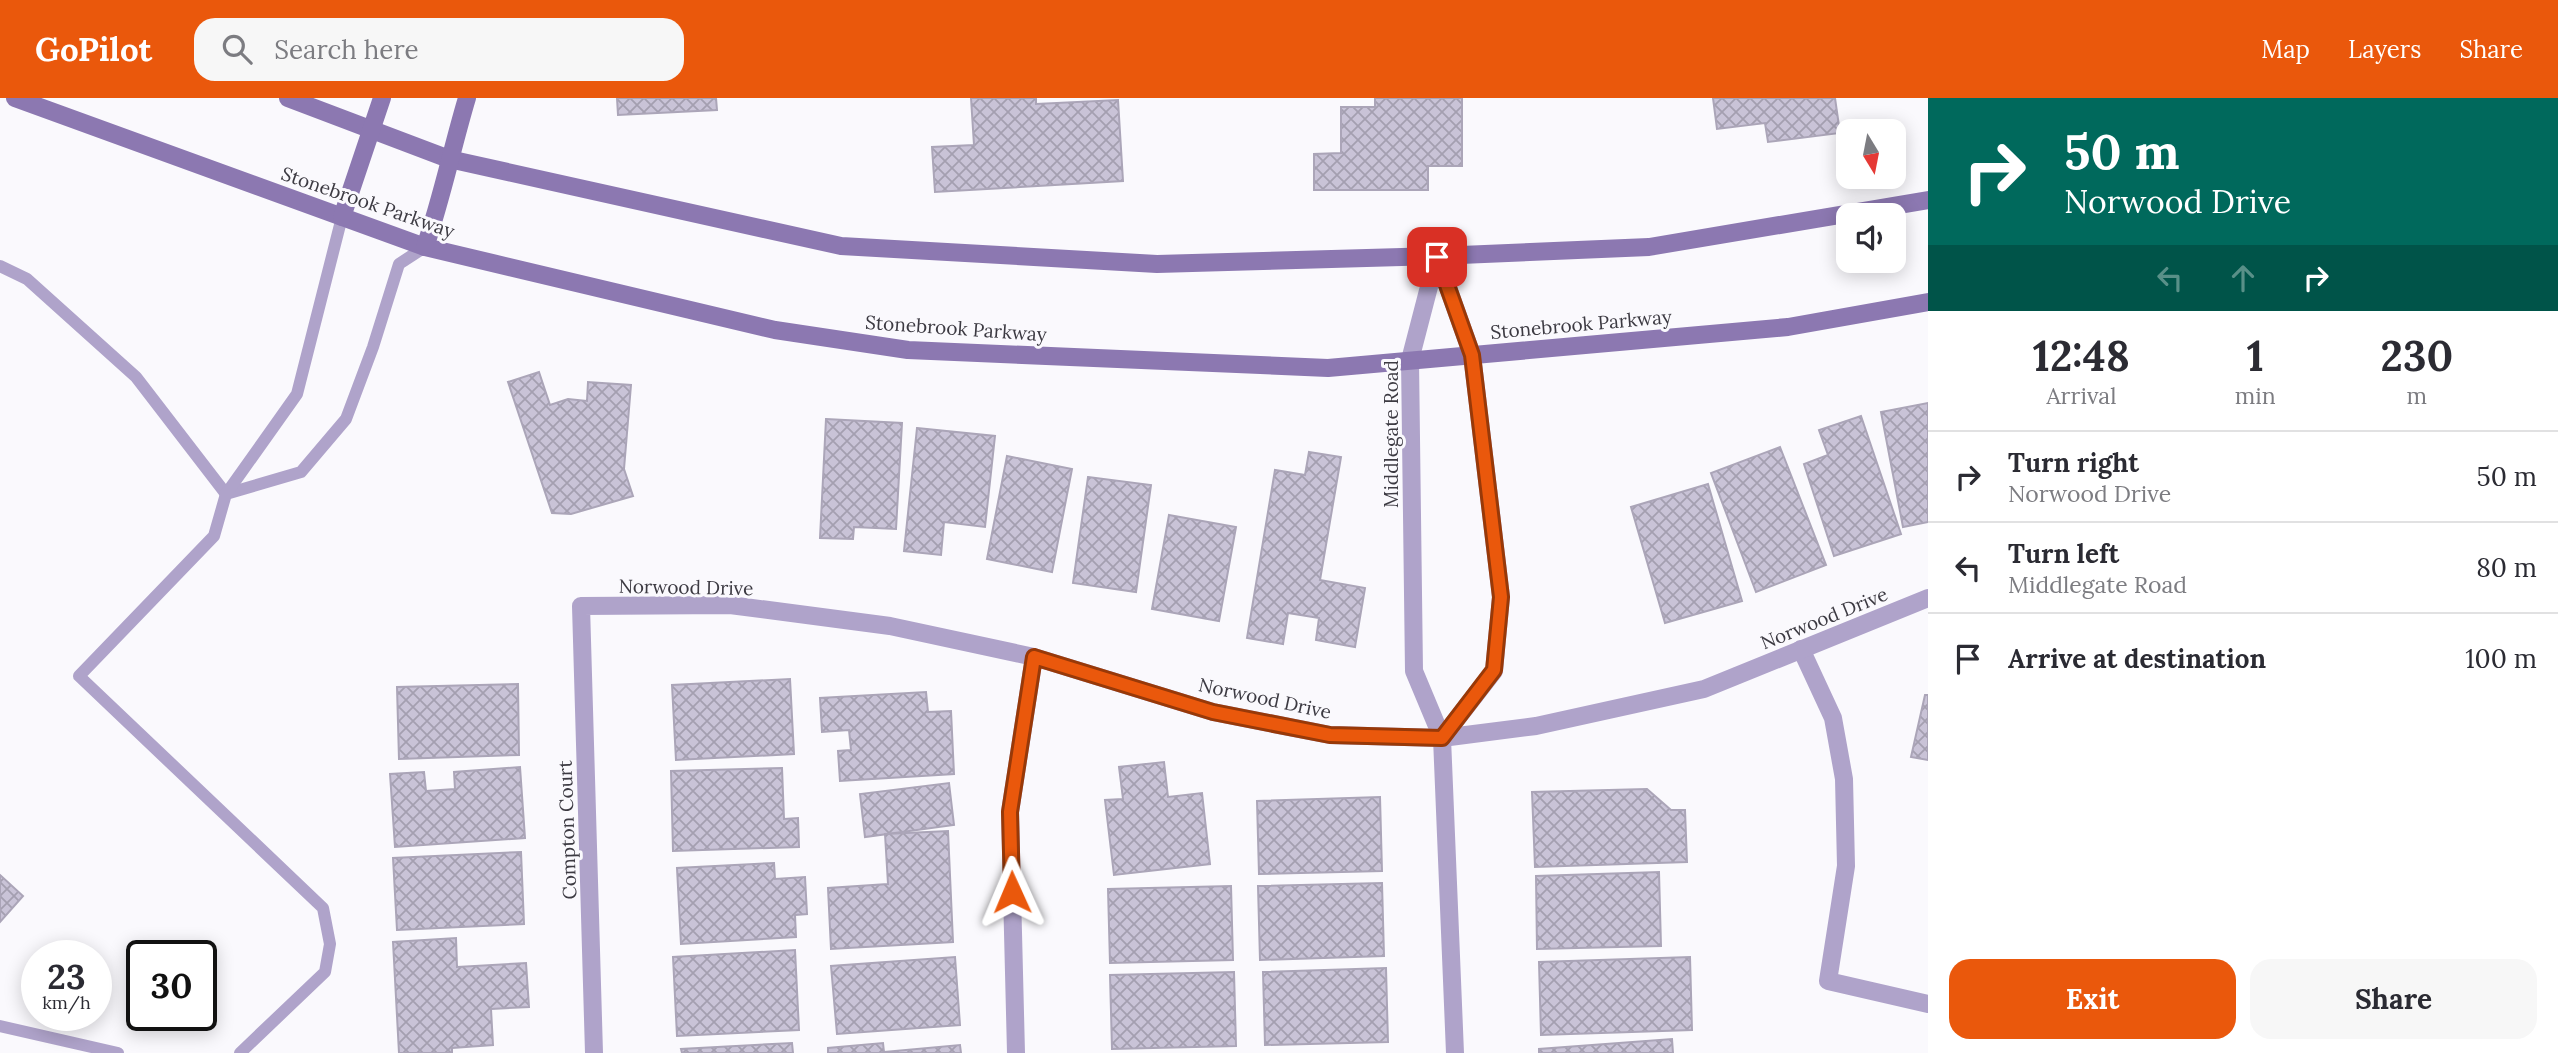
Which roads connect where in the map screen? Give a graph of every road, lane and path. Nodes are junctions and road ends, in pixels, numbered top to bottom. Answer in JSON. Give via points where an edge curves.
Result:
{"nodes":[{"id":1,"x":15,"y":98,"type":"edge"},
{"id":2,"x":288,"y":98,"type":"edge"},
{"id":3,"x":382,"y":98,"type":"edge"},
{"id":4,"x":467,"y":98,"type":"edge"},
{"id":5,"x":372,"y":130,"type":"junction"},
{"id":6,"x":449,"y":159,"type":"junction"},
{"id":7,"x":1928,"y":200,"type":"edge"},
{"id":8,"x":342,"y":217,"type":"junction"},
{"id":9,"x":425,"y":247,"type":"junction"},
{"id":10,"x":1437,"y":257,"type":"junction"},
{"id":11,"x":0,"y":266,"type":"edge"},
{"id":12,"x":1928,"y":302,"type":"edge"},
{"id":13,"x":1472,"y":355,"type":"junction"},
{"id":14,"x":1409,"y":360,"type":"junction"},
{"id":15,"x":226,"y":494,"type":"junction"},
{"id":16,"x":1928,"y":598,"type":"edge"},
{"id":17,"x":581,"y":606,"type":"joint"},
{"id":18,"x":1801,"y":649,"type":"junction"},
{"id":19,"x":1034,"y":657,"type":"junction"},
{"id":20,"x":1442,"y":738,"type":"junction"},
{"id":21,"x":1928,"y":1004,"type":"edge"},
{"id":22,"x":0,"y":1026,"type":"edge"},
{"id":23,"x":118,"y":1053,"type":"edge"},
{"id":24,"x":240,"y":1053,"type":"edge"},
{"id":25,"x":594,"y":1053,"type":"edge"},
{"id":26,"x":1016,"y":1053,"type":"edge"},
{"id":27,"x":1455,"y":1053,"type":"edge"}],
"edges":[{"from":1,"to":8,"type":"main road","name":"Stonebrook Parkway"},
{"from":2,"to":5,"type":"main road"},
{"from":3,"to":5,"type":"main road"},
{"from":4,"to":6,"type":"main road"},
{"from":5,"to":6,"type":"main road"},
{"from":5,"to":8,"type":"main road"},
{"from":6,"to":9,"type":"main road"},
{"from":6,"to":10,"type":"main road","via":[[841,246],[1157,264]]},
{"from":7,"to":10,"type":"main road","via":[[1649,247]]},
{"from":8,"to":9,"type":"main road","name":"Stonebrook Parkway"},
{"from":8,"to":15,"type":"lane","via":[[297,394]]},
{"from":9,"to":14,"type":"main road","name":"Stonebrook Parkway","via":[[775,330],[908,350],[1328,368]]},
{"from":9,"to":15,"type":"lane","via":[[399,264],[346,419],[301,472]]},
{"from":10,"to":13,"type":"street"},
{"from":10,"to":14,"type":"street","name":"Middlegate Road"},
{"from":11,"to":15,"type":"lane","via":[[27,279],[136,377]]},
{"from":12,"to":13,"type":"main road","name":"Stonebrook Parkway","via":[[1788,327]]},
{"from":13,"to":14,"type":"main road","name":"Stonebrook Parkway"},
{"from":13,"to":20,"type":"street","via":[[1501,597],[1494,670]]},
{"from":14,"to":20,"type":"street","name":"Middlegate Road","via":[[1414,671]]},
{"from":15,"to":24,"type":"lane","via":[[214,536],[79,676],[323,908],[330,944],[325,972]]},
{"from":16,"to":18,"type":"street","name":"Norwood Drive"},
{"from":17,"to":19,"type":"street","name":"Norwood Drive","via":[[730,605],[890,626]]},
{"from":17,"to":25,"type":"street","name":"Compton Court"},
{"from":18,"to":20,"type":"street","name":"Norwood Drive","via":[[1704,689],[1536,726]]},
{"from":18,"to":21,"type":"street","via":[[1833,718],[1844,779],[1846,866],[1828,981]]},
{"from":19,"to":20,"type":"street","name":"Norwood Drive","via":[[1226,714],[1330,735]]},
{"from":19,"to":26,"type":"street","via":[[1010,812]]},
{"from":20,"to":27,"type":"street","name":"Middlegate Road"},
{"from":22,"to":23,"type":"lane"}]}
